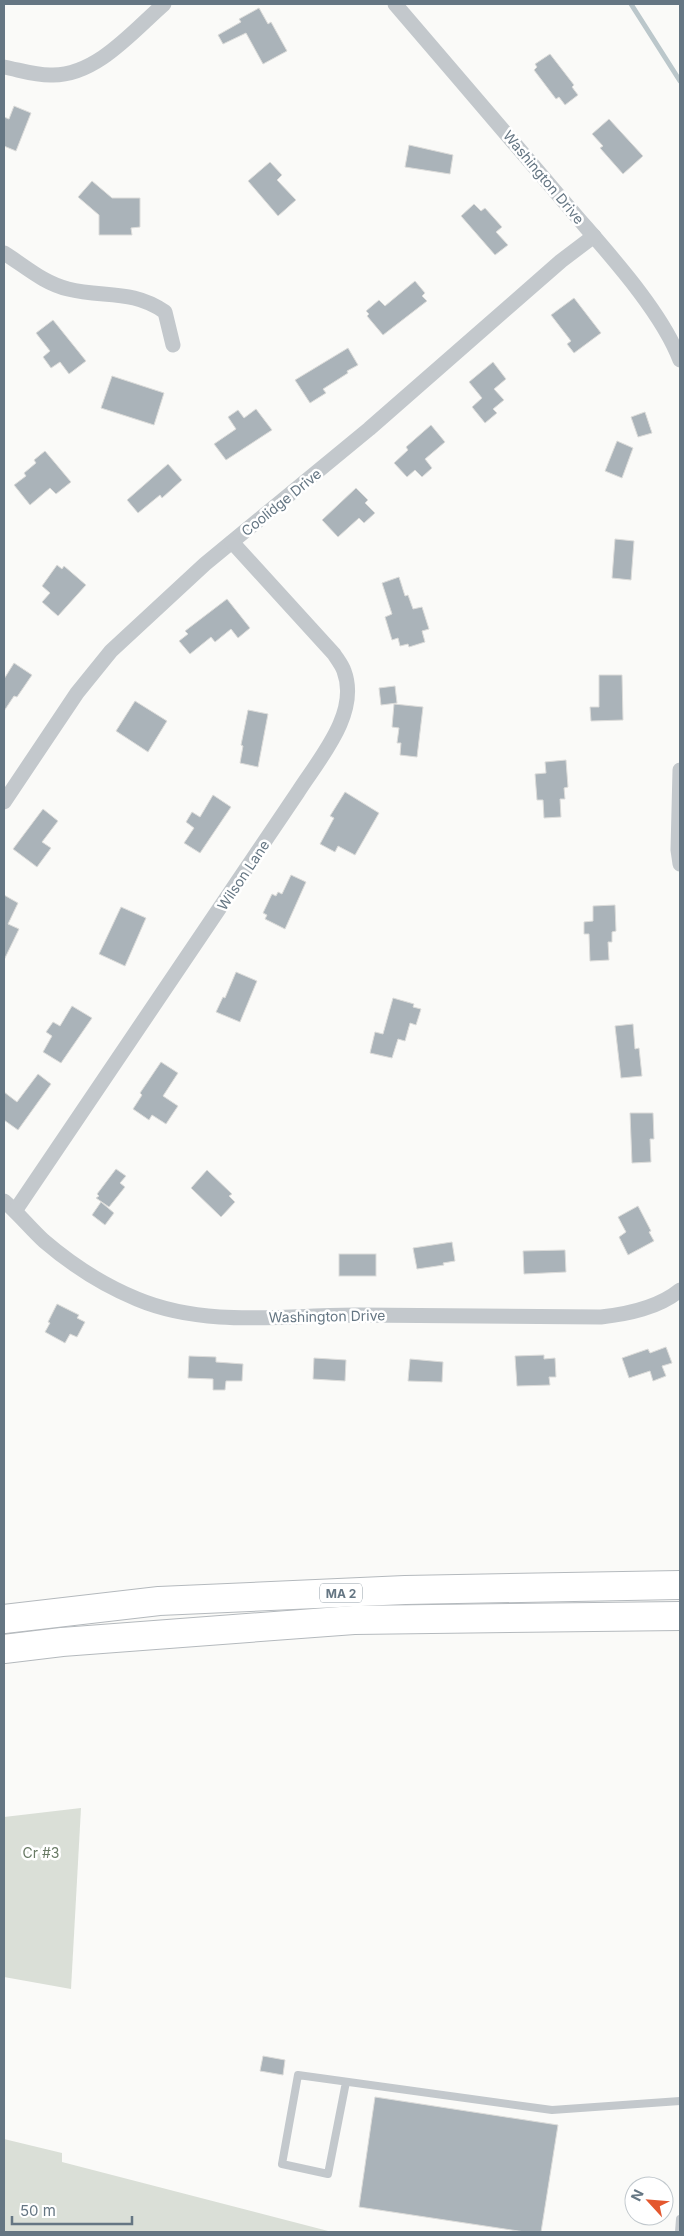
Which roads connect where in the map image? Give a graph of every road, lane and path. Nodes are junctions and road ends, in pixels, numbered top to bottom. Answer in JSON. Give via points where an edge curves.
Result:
{"nodes":[{"id":1,"x":164,"y":4,"type":"edge"},
{"id":2,"x":394,"y":4,"type":"edge"},
{"id":3,"x":4,"y":67,"type":"edge"},
{"id":4,"x":594,"y":236,"type":"junction"},
{"id":5,"x":4,"y":252,"type":"edge"},
{"id":6,"x":173,"y":345,"type":"dead end"},
{"id":7,"x":680,"y":360,"type":"edge"},
{"id":8,"x":232,"y":542,"type":"junction"},
{"id":9,"x":680,"y":770,"type":"edge"},
{"id":10,"x":4,"y":802,"type":"edge"},
{"id":11,"x":680,"y":864,"type":"edge"},
{"id":12,"x":10,"y":1206,"type":"edge"},
{"id":13,"x":680,"y":1290,"type":"edge"},
{"id":14,"x":680,"y":1585,"type":"edge"},
{"id":15,"x":680,"y":1616,"type":"edge"},
{"id":16,"x":4,"y":1619,"type":"edge"},
{"id":17,"x":4,"y":1649,"type":"edge"},
{"id":18,"x":346,"y":2082,"type":"junction"},
{"id":19,"x":680,"y":2101,"type":"edge"},
{"id":20,"x":680,"y":2219,"type":"edge"},
{"id":21,"x":679,"y":2232,"type":"edge"}],
"edges":[{"from":1,"to":3,"type":"street","via":[[103,57],[82,70],[51,76]]},
{"from":2,"to":4,"type":"street","name":"Washington Drive"},
{"from":4,"to":7,"type":"street","name":"Washington Drive","via":[[654,314]]},
{"from":4,"to":8,"type":"street","name":"Coolidge Drive"},
{"from":5,"to":6,"type":"street","via":[[46,282],[150,302],[165,312]]},
{"from":8,"to":10,"type":"street","name":"Coolidge Drive","via":[[98,665]]},
{"from":8,"to":12,"type":"street","name":"Wilson Lane","via":[[334,654],[344,672],[346,708],[335,734],[298,792]]},
{"from":9,"to":11,"type":"street"},
{"from":12,"to":13,"type":"street","name":"Washington Drive","via":[[44,1240],[96,1279],[138,1300],[201,1315],[229,1318],[357,1315],[600,1317],[622,1315],[667,1301]]},
{"from":14,"to":16,"type":"highway","number":"MA 2","via":[[405,1590],[159,1601]]},
{"from":15,"to":17,"type":"highway","number":"MA 2","via":[[354,1620]]},
{"from":18,"to":18,"type":"lane","via":[[298,2075],[282,2164],[328,2174]]},
{"from":18,"to":19,"type":"lane","via":[[552,2110]]},
{"from":20,"to":21,"type":"lane"}]}
